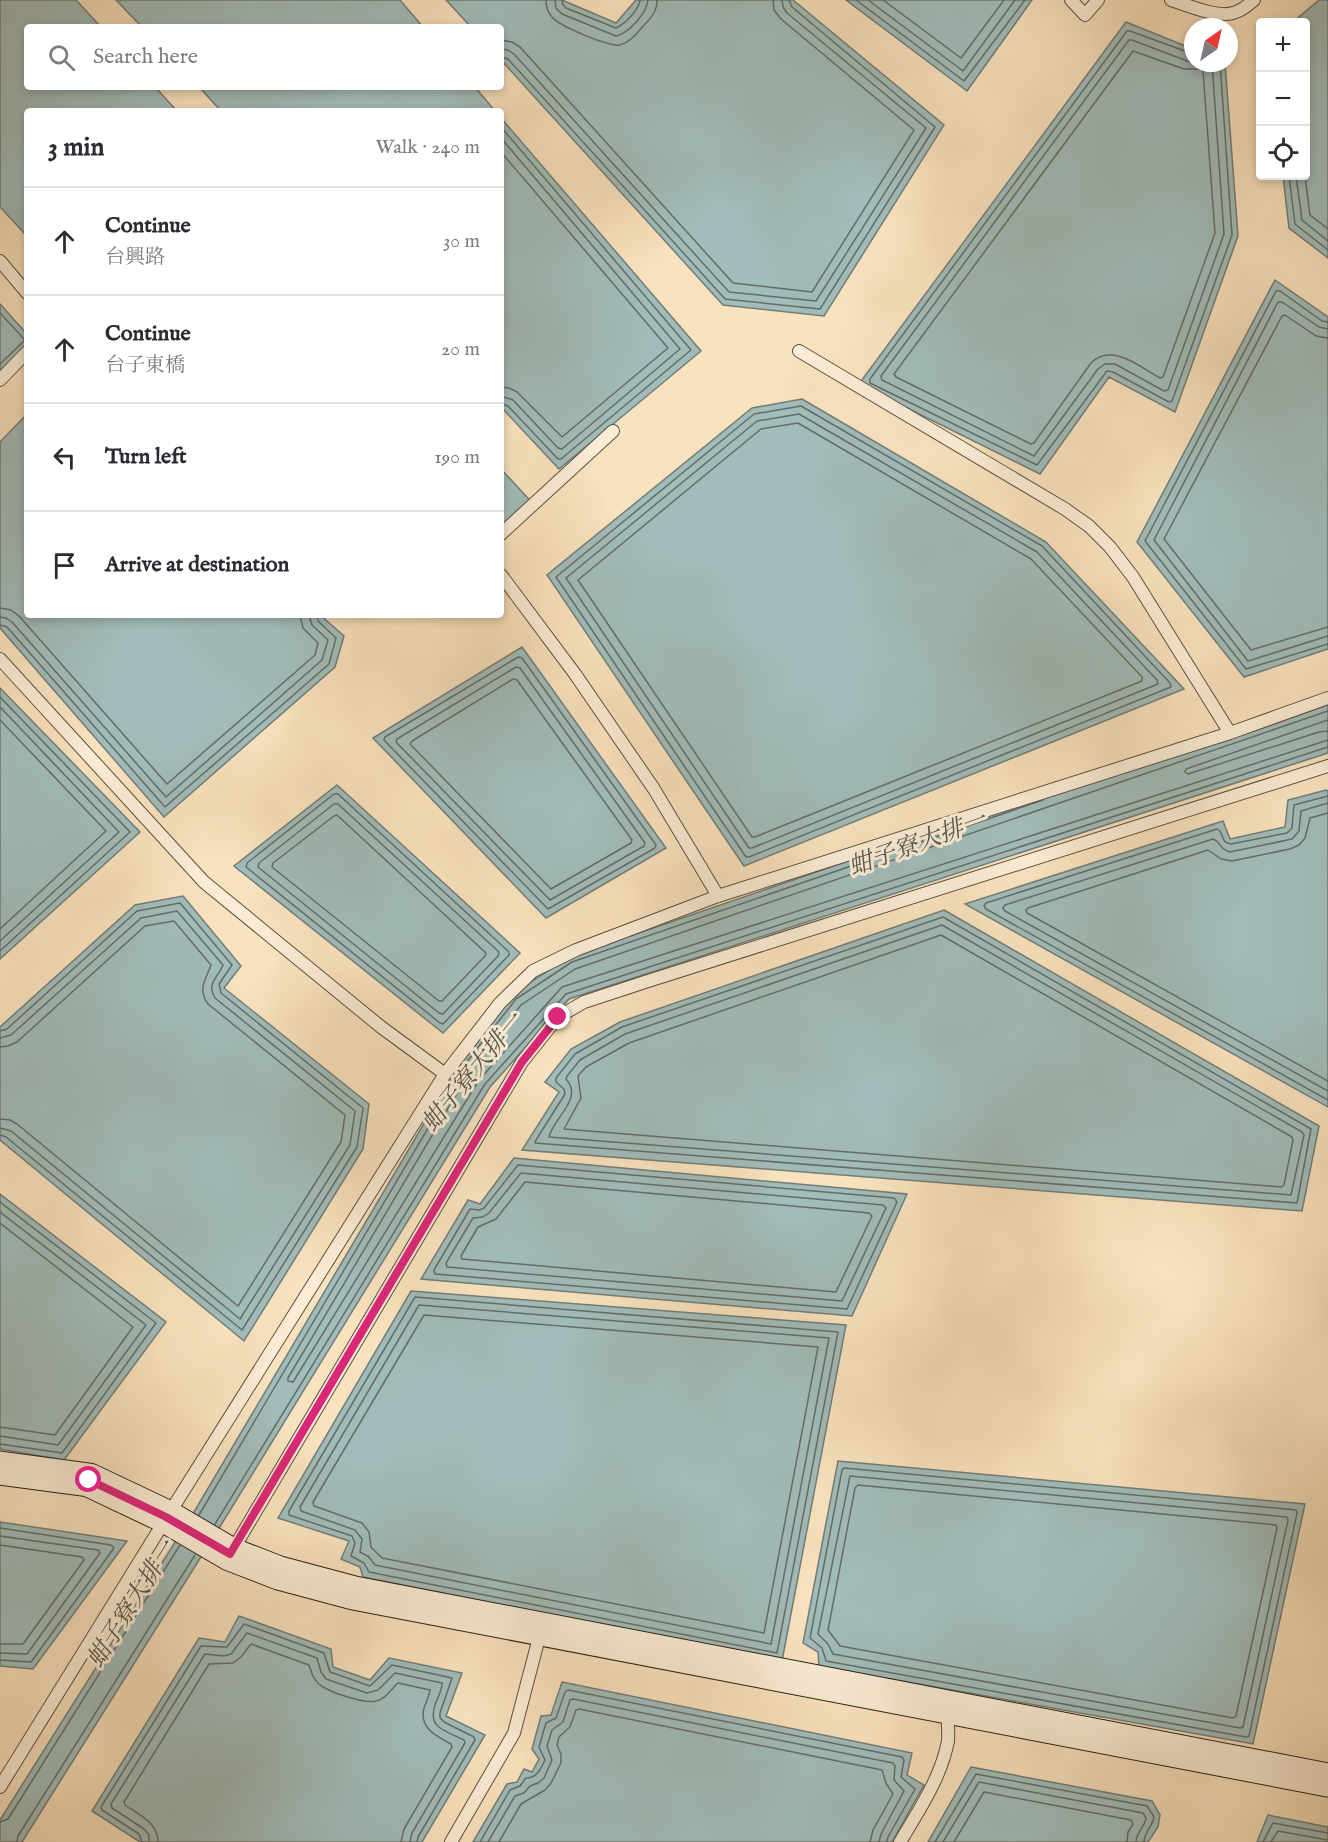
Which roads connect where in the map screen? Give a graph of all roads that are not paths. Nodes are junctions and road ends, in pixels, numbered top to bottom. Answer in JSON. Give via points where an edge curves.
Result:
{"nodes":[{"id":1,"x":1071,"y":0,"type":"edge"},
{"id":2,"x":1098,"y":0,"type":"edge"},
{"id":3,"x":1171,"y":0,"type":"edge"},
{"id":4,"x":1254,"y":0,"type":"edge"},
{"id":5,"x":0,"y":261,"type":"edge"},
{"id":6,"x":24,"y":289,"type":"edge"},
{"id":7,"x":799,"y":351,"type":"dead end"},
{"id":8,"x":24,"y":355,"type":"edge"},
{"id":9,"x":0,"y":380,"type":"edge"},
{"id":10,"x":613,"y":431,"type":"dead end"},
{"id":11,"x":504,"y":531,"type":"edge"},
{"id":12,"x":504,"y":579,"type":"edge"},
{"id":13,"x":0,"y":659,"type":"edge"},
{"id":14,"x":1328,"y":698,"type":"edge"},
{"id":15,"x":1230,"y":733,"type":"junction"},
{"id":16,"x":1328,"y":766,"type":"edge"},
{"id":17,"x":718,"y":896,"type":"junction"},
{"id":18,"x":445,"y":1074,"type":"junction"},
{"id":19,"x":0,"y":1468,"type":"edge"},
{"id":20,"x":166,"y":1517,"type":"junction"},
{"id":21,"x":230,"y":1554,"type":"junction"},
{"id":22,"x":541,"y":1629,"type":"junction"},
{"id":23,"x":947,"y":1707,"type":"junction"},
{"id":24,"x":1328,"y":1780,"type":"edge"},
{"id":25,"x":0,"y":1787,"type":"edge"},
{"id":26,"x":451,"y":1842,"type":"edge"},
{"id":27,"x":900,"y":1842,"type":"edge"}],
"edges":[{"from":1,"to":2,"type":"lane","via":[[1085,15]]},
{"from":3,"to":4,"type":"lane","via":[[1231,15]]},
{"from":5,"to":6,"type":"lane"},
{"from":7,"to":15,"type":"lane","via":[[1089,526],[1133,577]]},
{"from":8,"to":9,"type":"lane"},
{"from":10,"to":11,"type":"lane"},
{"from":12,"to":17,"type":"lane","via":[[647,779]]},
{"from":13,"to":18,"type":"lane","via":[[204,882],[381,1027]]},
{"from":14,"to":15,"type":"lane"},
{"from":15,"to":17,"type":"lane"},
{"from":16,"to":21,"type":"lane","via":[[638,984],[584,1002],[558,1017],[522,1062]]},
{"from":17,"to":18,"type":"lane","via":[[576,950],[533,971],[500,1003]]},
{"from":18,"to":20,"type":"lane"},
{"from":19,"to":20,"type":"street","via":[[89,1480]]},
{"from":20,"to":21,"type":"street"},
{"from":20,"to":25,"type":"lane"},
{"from":21,"to":22,"type":"street","via":[[279,1573],[354,1593]]},
{"from":22,"to":23,"type":"street"},
{"from":22,"to":26,"type":"lane","via":[[514,1733]]},
{"from":23,"to":24,"type":"street"},
{"from":23,"to":27,"type":"lane","via":[[948,1739],[939,1770]]}]}
